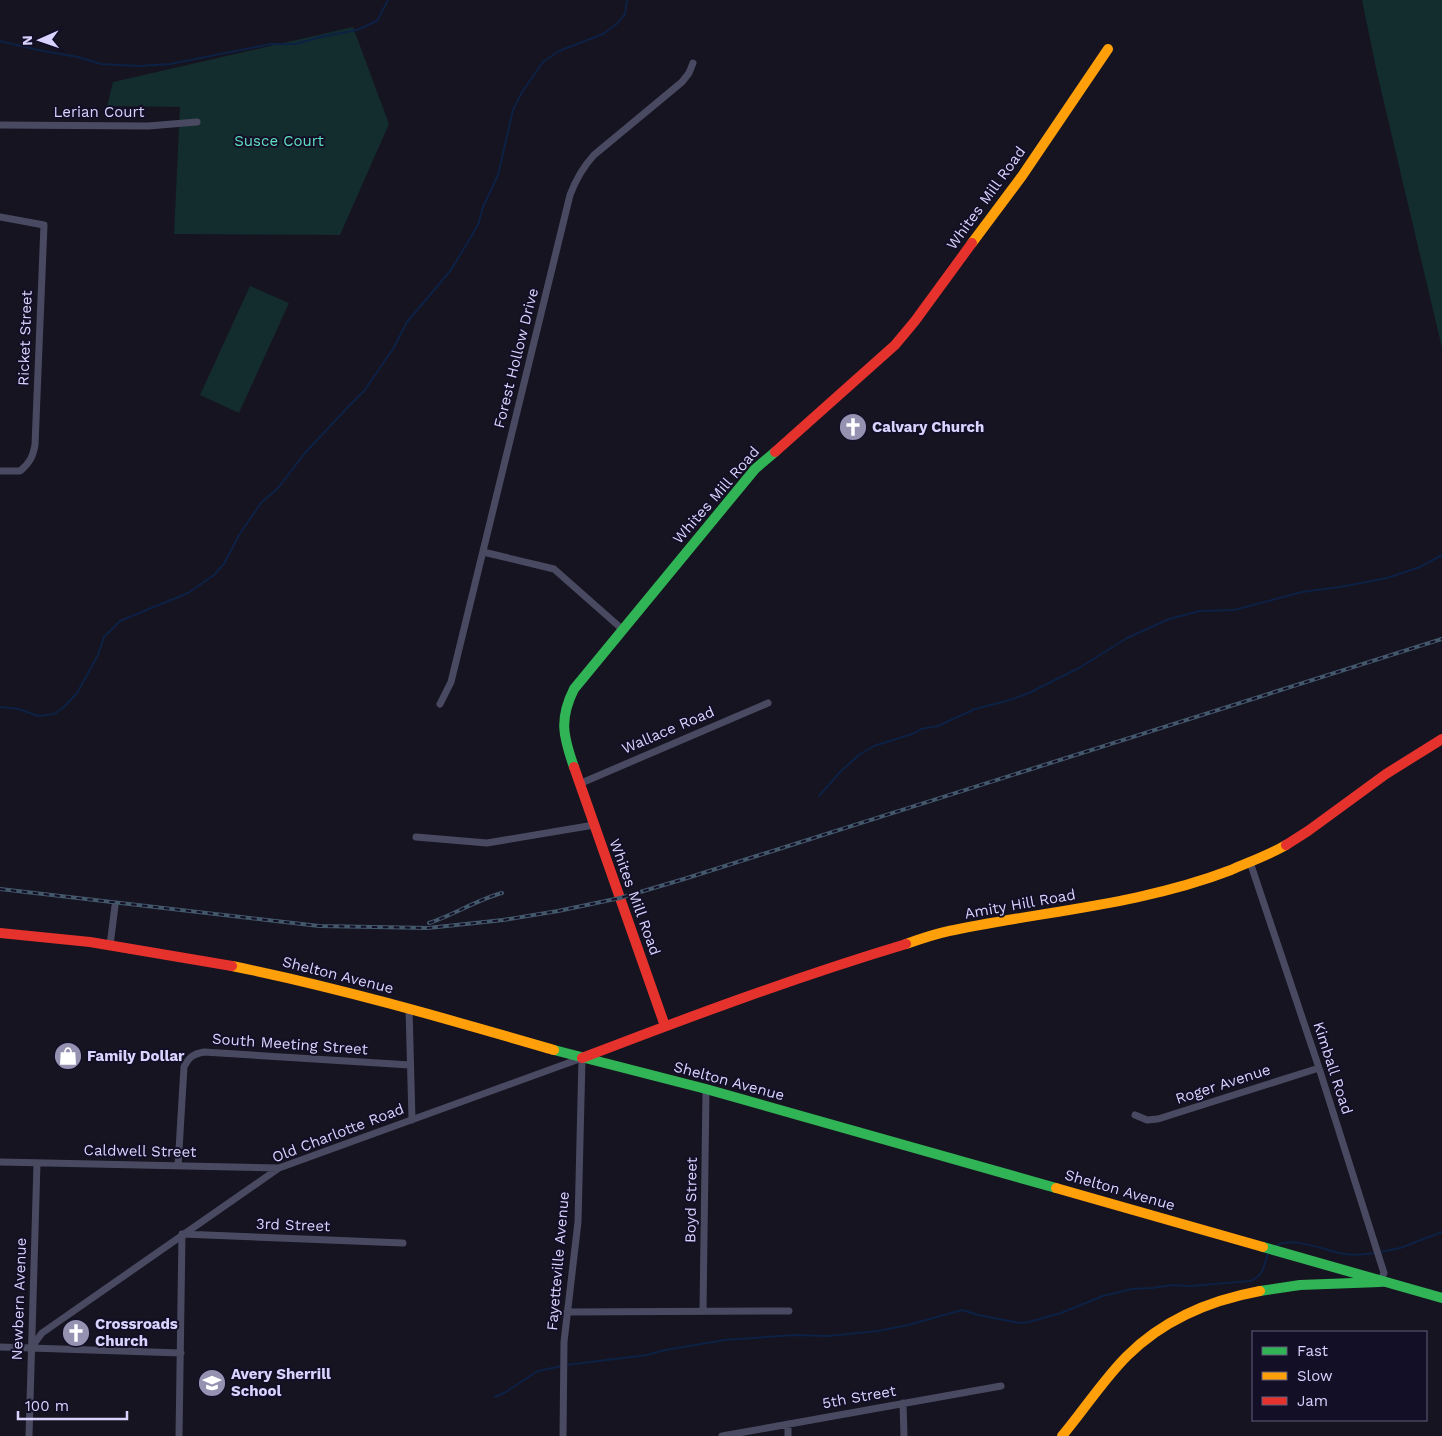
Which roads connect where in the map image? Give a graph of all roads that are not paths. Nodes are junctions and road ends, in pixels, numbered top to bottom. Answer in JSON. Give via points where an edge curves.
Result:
{"nodes":[{"id":1,"x":1108,"y":49,"type":"dead end"},
{"id":2,"x":693,"y":63,"type":"dead end"},
{"id":3,"x":197,"y":122,"type":"dead end"},
{"id":4,"x":0,"y":125,"type":"edge"},
{"id":5,"x":0,"y":217,"type":"edge"},
{"id":6,"x":0,"y":471,"type":"edge"},
{"id":7,"x":483,"y":552,"type":"junction"},
{"id":8,"x":622,"y":629,"type":"junction"},
{"id":9,"x":768,"y":702,"type":"dead end"},
{"id":10,"x":440,"y":704,"type":"dead end"},
{"id":11,"x":1442,"y":739,"type":"edge"},
{"id":12,"x":579,"y":784,"type":"junction"},
{"id":13,"x":594,"y":825,"type":"junction"},
{"id":14,"x":416,"y":837,"type":"dead end"},
{"id":15,"x":1250,"y":862,"type":"junction"},
{"id":16,"x":115,"y":906,"type":"dead end"},
{"id":17,"x":0,"y":933,"type":"edge"},
{"id":18,"x":110,"y":945,"type":"junction"},
{"id":19,"x":409,"y":1008,"type":"junction"},
{"id":20,"x":665,"y":1026,"type":"junction"},
{"id":21,"x":582,"y":1058,"type":"junction"},
{"id":22,"x":410,"y":1065,"type":"junction"},
{"id":23,"x":1319,"y":1068,"type":"junction"},
{"id":24,"x":706,"y":1089,"type":"junction"},
{"id":25,"x":1135,"y":1115,"type":"dead end"},
{"id":26,"x":412,"y":1120,"type":"junction"},
{"id":27,"x":0,"y":1162,"type":"edge"},
{"id":28,"x":36,"y":1163,"type":"junction"},
{"id":29,"x":178,"y":1166,"type":"junction"},
{"id":30,"x":279,"y":1168,"type":"junction"},
{"id":31,"x":182,"y":1234,"type":"junction"},
{"id":32,"x":403,"y":1243,"type":"dead end"},
{"id":33,"x":1380,"y":1282,"type":"junction"},
{"id":34,"x":1442,"y":1298,"type":"edge"},
{"id":35,"x":703,"y":1311,"type":"junction"},
{"id":36,"x":789,"y":1311,"type":"dead end"},
{"id":37,"x":566,"y":1312,"type":"junction"},
{"id":38,"x":0,"y":1347,"type":"edge"},
{"id":39,"x":31,"y":1348,"type":"junction"},
{"id":40,"x":180,"y":1354,"type":"junction"},
{"id":41,"x":1001,"y":1386,"type":"dead end"},
{"id":42,"x":903,"y":1404,"type":"junction"},
{"id":43,"x":788,"y":1424,"type":"junction"},
{"id":44,"x":29,"y":1436,"type":"edge"},
{"id":45,"x":179,"y":1436,"type":"edge"},
{"id":46,"x":563,"y":1436,"type":"edge"},
{"id":47,"x":722,"y":1436,"type":"edge"},
{"id":48,"x":788,"y":1436,"type":"edge"},
{"id":49,"x":904,"y":1436,"type":"edge"},
{"id":50,"x":1062,"y":1436,"type":"edge"}],
"edges":[{"from":1,"to":8,"type":"street","name":"Whites Mill Road","via":[[1022,176],[905,333],[873,366],[755,469]]},
{"from":2,"to":7,"type":"street","name":"Forest Hollow Drive","via":[[682,82],[594,155],[575,180]]},
{"from":3,"to":4,"type":"street","name":"Lerian Court","via":[[148,126]]},
{"from":5,"to":6,"type":"street","name":"Ricket Street","via":[[44,225],[35,444],[25,467]]},
{"from":7,"to":8,"type":"street","via":[[554,569]]},
{"from":7,"to":10,"type":"street","name":"Forest Hollow Drive","via":[[451,682]]},
{"from":8,"to":12,"type":"street","name":"Whites Mill Road","via":[[574,689],[565,706],[564,741]]},
{"from":9,"to":12,"type":"street","name":"Wallace Road"},
{"from":11,"to":15,"type":"street","name":"Amity Hill Road","via":[[1386,774],[1308,831]]},
{"from":12,"to":13,"type":"street","name":"Whites Mill Road"},
{"from":13,"to":14,"type":"street","via":[[487,843]]},
{"from":13,"to":20,"type":"street","name":"Whites Mill Road"},
{"from":15,"to":20,"type":"street","name":"Amity Hill Road","via":[[1207,879],[1136,898],[948,931],[862,957]]},
{"from":15,"to":23,"type":"street","name":"Kimball Road"},
{"from":16,"to":18,"type":"street"},
{"from":17,"to":18,"type":"street","name":"Shelton Avenue"},
{"from":18,"to":19,"type":"street","name":"Shelton Avenue","via":[[286,977]]},
{"from":19,"to":21,"type":"street","name":"Shelton Avenue"},
{"from":19,"to":22,"type":"street"},
{"from":20,"to":21,"type":"street","name":"Amity Hill Road"},
{"from":21,"to":24,"type":"street","name":"Shelton Avenue"},
{"from":21,"to":26,"type":"street","name":"Old Charlotte Road"},
{"from":21,"to":37,"type":"street","name":"Fayetteville Avenue","via":[[578,1222]]},
{"from":22,"to":26,"type":"street"},
{"from":22,"to":29,"type":"street","name":"South Meeting Street","via":[[195,1053],[184,1067]]},
{"from":23,"to":25,"type":"street","name":"Roger Avenue","via":[[1158,1119],[1147,1120]]},
{"from":23,"to":33,"type":"street","name":"Kimball Road","via":[[1384,1273]]},
{"from":24,"to":33,"type":"street","name":"Shelton Avenue"},
{"from":24,"to":35,"type":"street","name":"Boyd Street"},
{"from":26,"to":30,"type":"street","name":"Old Charlotte Road"},
{"from":27,"to":28,"type":"street","name":"Caldwell Street"},
{"from":28,"to":29,"type":"street","name":"Caldwell Street"},
{"from":28,"to":39,"type":"street","name":"Newbern Avenue"},
{"from":29,"to":30,"type":"street","name":"Caldwell Street"},
{"from":30,"to":31,"type":"street","name":"Old Charlotte Road"},
{"from":31,"to":32,"type":"street","name":"3rd Street"},
{"from":31,"to":39,"type":"street","name":"Old Charlotte Road","via":[[42,1333]]},
{"from":31,"to":40,"type":"street"},
{"from":33,"to":34,"type":"street","name":"Shelton Avenue"},
{"from":33,"to":50,"type":"street","via":[[1301,1285],[1213,1302],[1183,1315],[1160,1328],[1128,1356]]},
{"from":35,"to":36,"type":"street"},
{"from":35,"to":37,"type":"street"},
{"from":37,"to":46,"type":"street","name":"Fayetteville Avenue"},
{"from":38,"to":39,"type":"street"},
{"from":39,"to":40,"type":"street"},
{"from":39,"to":44,"type":"street","name":"Newbern Avenue"},
{"from":40,"to":45,"type":"street"},
{"from":41,"to":42,"type":"street","name":"5th Street"},
{"from":42,"to":43,"type":"street","name":"5th Street"},
{"from":42,"to":49,"type":"street"},
{"from":43,"to":47,"type":"street","name":"5th Street"},
{"from":43,"to":48,"type":"street"}]}
